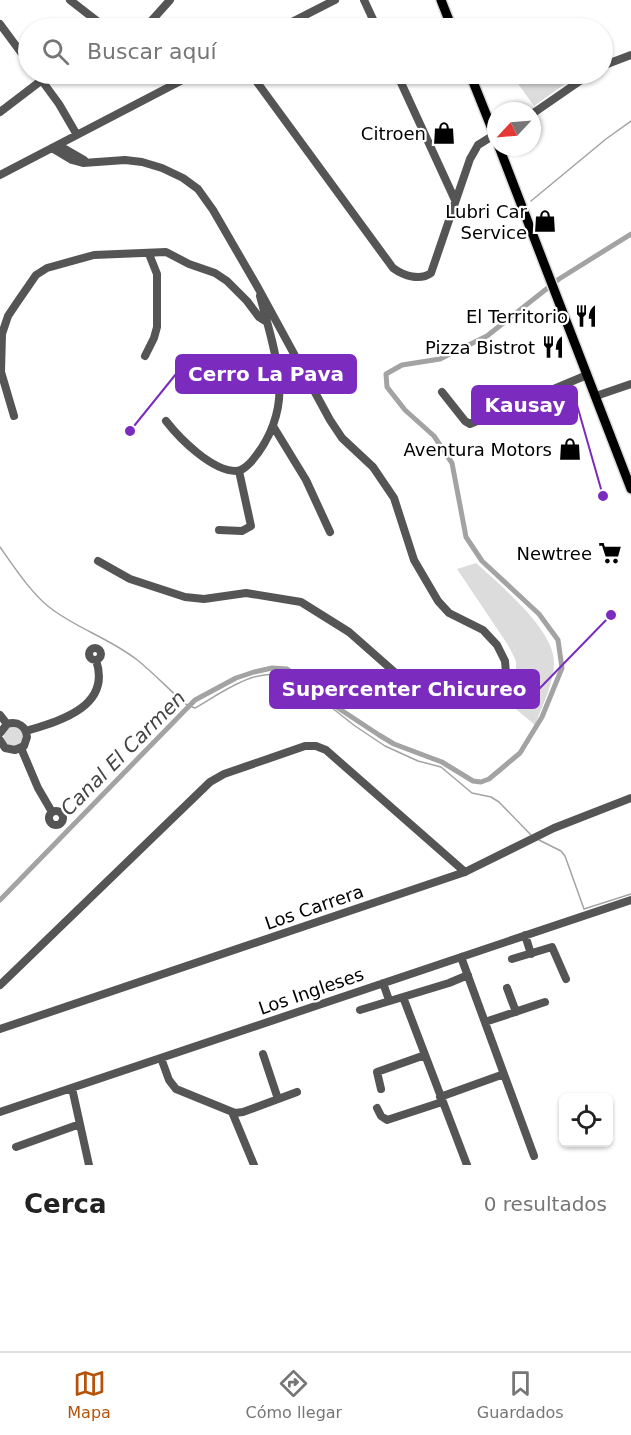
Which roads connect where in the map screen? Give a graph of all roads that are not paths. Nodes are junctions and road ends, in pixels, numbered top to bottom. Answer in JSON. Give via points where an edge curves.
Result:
{"nodes":[{"id":1,"x":69,"y":0,"type":"edge"},
{"id":2,"x":170,"y":0,"type":"edge"},
{"id":3,"x":335,"y":0,"type":"edge"},
{"id":4,"x":364,"y":0,"type":"edge"},
{"id":5,"x":441,"y":0,"type":"edge"},
{"id":6,"x":93,"y":18,"type":"edge"},
{"id":7,"x":154,"y":18,"type":"edge"},
{"id":8,"x":300,"y":18,"type":"edge"},
{"id":9,"x":372,"y":18,"type":"edge"},
{"id":10,"x":448,"y":18,"type":"edge"},
{"id":11,"x":0,"y":24,"type":"edge"},
{"id":12,"x":18,"y":48,"type":"edge"},
{"id":13,"x":631,"y":55,"type":"edge"},
{"id":14,"x":613,"y":62,"type":"edge"},
{"id":15,"x":31,"y":84,"type":"edge"},
{"id":16,"x":44,"y":84,"type":"edge"},
{"id":17,"x":175,"y":84,"type":"edge"},
{"id":18,"x":258,"y":84,"type":"edge"},
{"id":19,"x":402,"y":84,"type":"edge"},
{"id":20,"x":474,"y":84,"type":"edge"},
{"id":21,"x":576,"y":84,"type":"edge"},
{"id":22,"x":541,"y":108,"type":"edge"},
{"id":23,"x":0,"y":112,"type":"edge"},
{"id":24,"x":487,"y":117,"type":"edge"},
{"id":25,"x":77,"y":135,"type":"junction"},
{"id":26,"x":487,"y":140,"type":"edge"},
{"id":27,"x":55,"y":146,"type":"junction"},
{"id":28,"x":502,"y":156,"type":"edge"},
{"id":29,"x":0,"y":175,"type":"edge"},
{"id":30,"x":455,"y":200,"type":"junction"},
{"id":31,"x":149,"y":254,"type":"junction"},
{"id":32,"x":257,"y":285,"type":"junction"},
{"id":33,"x":267,"y":322,"type":"junction"},
{"id":34,"x":146,"y":356,"type":"dead end"},
{"id":35,"x":587,"y":375,"type":"junction"},
{"id":36,"x":631,"y":384,"type":"edge"},
{"id":37,"x":442,"y":392,"type":"dead end"},
{"id":38,"x":596,"y":396,"type":"junction"},
{"id":39,"x":14,"y":416,"type":"dead end"},
{"id":40,"x":166,"y":421,"type":"dead end"},
{"id":41,"x":273,"y":426,"type":"junction"},
{"id":42,"x":239,"y":471,"type":"junction"},
{"id":43,"x":631,"y":489,"type":"edge"},
{"id":44,"x":219,"y":530,"type":"dead end"},
{"id":45,"x":330,"y":532,"type":"dead end"},
{"id":46,"x":98,"y":561,"type":"dead end"},
{"id":47,"x":96,"y":660,"type":"dead end"},
{"id":48,"x":0,"y":714,"type":"edge"},
{"id":49,"x":7,"y":724,"type":"junction"},
{"id":50,"x":26,"y":731,"type":"junction"},
{"id":51,"x":0,"y":733,"type":"edge"},
{"id":52,"x":0,"y":742,"type":"edge"},
{"id":53,"x":21,"y":748,"type":"junction"},
{"id":54,"x":631,"y":798,"type":"edge"},
{"id":55,"x":52,"y":812,"type":"dead end"},
{"id":56,"x":465,"y":872,"type":"junction"},
{"id":57,"x":631,"y":900,"type":"edge"},
{"id":58,"x":525,"y":935,"type":"junction"},
{"id":59,"x":531,"y":954,"type":"junction"},
{"id":60,"x":461,"y":957,"type":"junction"},
{"id":61,"x":512,"y":959,"type":"dead end"},
{"id":62,"x":468,"y":975,"type":"junction"},
{"id":63,"x":566,"y":979,"type":"dead end"},
{"id":64,"x":383,"y":983,"type":"junction"},
{"id":65,"x":0,"y":985,"type":"edge"},
{"id":66,"x":507,"y":988,"type":"dead end"},
{"id":67,"x":403,"y":997,"type":"junction"},
{"id":68,"x":389,"y":1000,"type":"junction"},
{"id":69,"x":545,"y":1002,"type":"dead end"},
{"id":70,"x":360,"y":1010,"type":"dead end"},
{"id":71,"x":516,"y":1012,"type":"junction"},
{"id":72,"x":485,"y":1022,"type":"junction"},
{"id":73,"x":0,"y":1029,"type":"edge"},
{"id":74,"x":263,"y":1054,"type":"dead end"},
{"id":75,"x":424,"y":1055,"type":"junction"},
{"id":76,"x":161,"y":1058,"type":"junction"},
{"id":77,"x":504,"y":1074,"type":"junction"},
{"id":78,"x":72,"y":1088,"type":"junction"},
{"id":79,"x":381,"y":1089,"type":"dead end"},
{"id":80,"x":297,"y":1092,"type":"dead end"},
{"id":81,"x":278,"y":1099,"type":"junction"},
{"id":82,"x":441,"y":1099,"type":"junction"},
{"id":83,"x":377,"y":1108,"type":"dead end"},
{"id":84,"x":0,"y":1112,"type":"edge"},
{"id":85,"x":232,"y":1112,"type":"junction"},
{"id":86,"x":80,"y":1124,"type":"junction"},
{"id":87,"x":16,"y":1146,"type":"dead end"},
{"id":88,"x":534,"y":1156,"type":"dead end"},
{"id":89,"x":89,"y":1165,"type":"edge"},
{"id":90,"x":254,"y":1165,"type":"edge"},
{"id":91,"x":466,"y":1165,"type":"edge"}],
"edges":[{"from":1,"to":6,"type":"street"},
{"from":2,"to":7,"type":"street"},
{"from":3,"to":8,"type":"street"},
{"from":4,"to":9,"type":"street"},
{"from":5,"to":10,"type":"main road"},
{"from":11,"to":12,"type":"street"},
{"from":13,"to":14,"type":"street"},
{"from":15,"to":23,"type":"street"},
{"from":16,"to":25,"type":"street"},
{"from":17,"to":25,"type":"street"},
{"from":18,"to":30,"type":"street","via":[[397,271],[417,277],[431,273]]},
{"from":19,"to":30,"type":"street"},
{"from":20,"to":24,"type":"main road"},
{"from":21,"to":22,"type":"street"},
{"from":25,"to":27,"type":"street"},
{"from":26,"to":30,"type":"street","via":[[472,154]]},
{"from":27,"to":29,"type":"street"},
{"from":27,"to":32,"type":"street","via":[[90,164],[142,162],[189,182],[207,201]]},
{"from":28,"to":35,"type":"main road"},
{"from":31,"to":33,"type":"street","via":[[166,252],[215,273]]},
{"from":31,"to":34,"type":"street","via":[[157,274],[156,327]]},
{"from":31,"to":39,"type":"street","via":[[87,256],[36,275],[12,310],[2,334],[1,372]]},
{"from":32,"to":33,"type":"street"},
{"from":32,"to":46,"type":"street","via":[[330,420],[342,438],[373,467],[394,498],[414,560],[430,589],[449,613],[483,630],[497,645],[505,661],[504,680],[488,696],[461,701],[408,684],[349,632],[301,602],[246,593],[204,599],[185,597],[144,585]]},
{"from":33,"to":41,"type":"street","via":[[279,382],[279,405]]},
{"from":35,"to":37,"type":"street","via":[[470,424]]},
{"from":35,"to":38,"type":"main road"},
{"from":36,"to":38,"type":"street"},
{"from":38,"to":43,"type":"main road"},
{"from":40,"to":42,"type":"street","via":[[200,455],[228,470]]},
{"from":41,"to":42,"type":"street","via":[[261,451]]},
{"from":41,"to":45,"type":"street","via":[[306,480]]},
{"from":42,"to":44,"type":"street","via":[[251,526],[242,531]]},
{"from":47,"to":50,"type":"street","via":[[97,686],[84,706],[70,716]]},
{"from":48,"to":49,"type":"street"},
{"from":49,"to":50,"type":"street","via":[[20,724]]},
{"from":49,"to":51,"type":"street"},
{"from":50,"to":53,"type":"street","via":[[27,741]]},
{"from":52,"to":53,"type":"street","via":[[11,750]]},
{"from":53,"to":55,"type":"street"},
{"from":54,"to":56,"type":"street","name":"Los Carrera","via":[[554,828]]},
{"from":56,"to":65,"type":"street","via":[[326,750],[305,746],[210,782]]},
{"from":56,"to":73,"type":"street","name":"Los Carrera"},
{"from":57,"to":58,"type":"street","name":"Los Ingleses"},
{"from":58,"to":59,"type":"street"},
{"from":58,"to":60,"type":"street","name":"Los Ingleses"},
{"from":59,"to":61,"type":"street"},
{"from":59,"to":63,"type":"street","via":[[552,947]]},
{"from":60,"to":62,"type":"street"},
{"from":60,"to":64,"type":"street","name":"Los Ingleses"},
{"from":62,"to":67,"type":"street"},
{"from":62,"to":72,"type":"street"},
{"from":64,"to":68,"type":"street"},
{"from":64,"to":76,"type":"street","name":"Los Ingleses"},
{"from":66,"to":71,"type":"street"},
{"from":67,"to":68,"type":"street"},
{"from":67,"to":75,"type":"street"},
{"from":68,"to":70,"type":"street"},
{"from":69,"to":71,"type":"street"},
{"from":71,"to":72,"type":"street"},
{"from":72,"to":77,"type":"street"},
{"from":74,"to":81,"type":"street"},
{"from":75,"to":79,"type":"street","via":[[376,1071]]},
{"from":75,"to":82,"type":"street"},
{"from":76,"to":78,"type":"street","name":"Los Ingleses"},
{"from":76,"to":85,"type":"street","via":[[176,1089]]},
{"from":77,"to":82,"type":"street"},
{"from":77,"to":88,"type":"street"},
{"from":78,"to":84,"type":"street","name":"Los Ingleses"},
{"from":78,"to":86,"type":"street"},
{"from":80,"to":81,"type":"street"},
{"from":81,"to":85,"type":"street"},
{"from":82,"to":83,"type":"street","via":[[387,1120]]},
{"from":82,"to":91,"type":"street"},
{"from":85,"to":90,"type":"street"},
{"from":86,"to":87,"type":"street"},
{"from":86,"to":89,"type":"street"}]}
